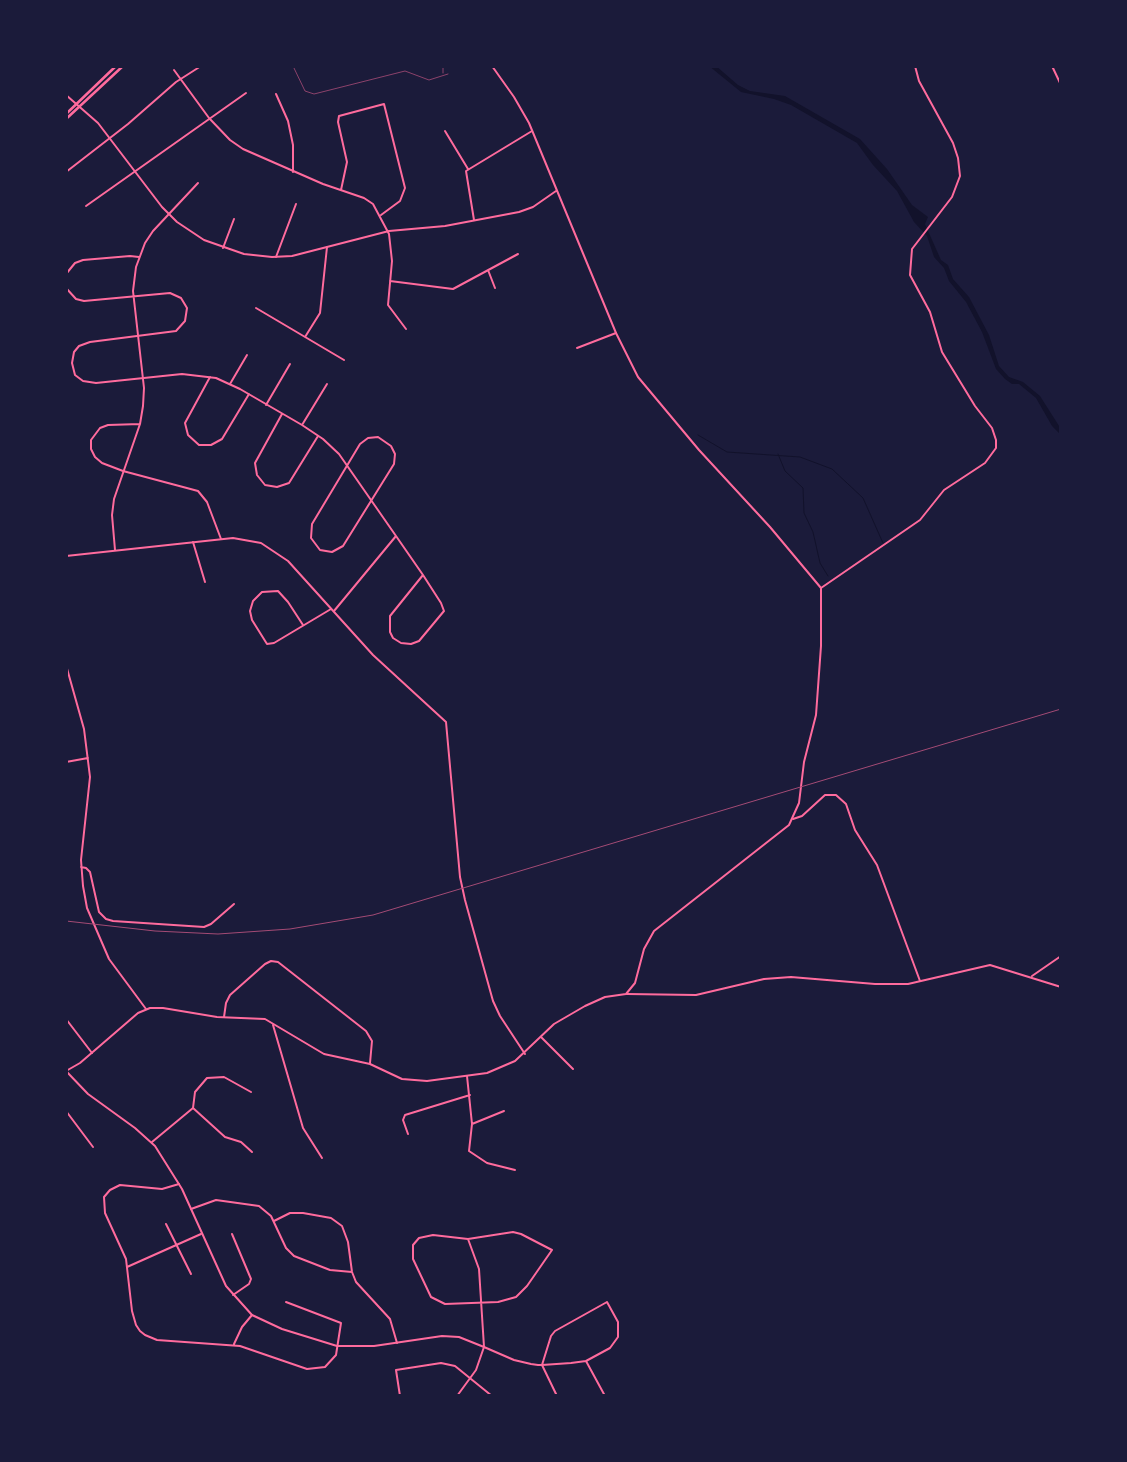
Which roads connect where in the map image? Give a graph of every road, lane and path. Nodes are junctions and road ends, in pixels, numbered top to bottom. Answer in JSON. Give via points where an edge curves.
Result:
{"nodes":[{"id":1,"x":116,"y":66,"type":"edge"},
{"id":2,"x":123,"y":66,"type":"edge"},
{"id":3,"x":201,"y":66,"type":"edge"},
{"id":4,"x":293,"y":66,"type":"edge"},
{"id":5,"x":443,"y":66,"type":"edge"},
{"id":6,"x":492,"y":66,"type":"edge"},
{"id":7,"x":915,"y":66,"type":"edge"},
{"id":8,"x":1052,"y":66,"type":"edge"},
{"id":9,"x":174,"y":70,"type":"dead end"},
{"id":10,"x":448,"y":74,"type":"dead end"},
{"id":11,"x":443,"y":75,"type":"junction"},
{"id":12,"x":180,"y":79,"type":"junction"},
{"id":13,"x":1061,"y":85,"type":"edge"},
{"id":14,"x":246,"y":93,"type":"dead end"},
{"id":15,"x":276,"y":94,"type":"dead end"},
{"id":16,"x":66,"y":95,"type":"edge"},
{"id":17,"x":66,"y":114,"type":"edge"},
{"id":18,"x":209,"y":118,"type":"junction"},
{"id":19,"x":66,"y":119,"type":"edge"},
{"id":20,"x":445,"y":131,"type":"dead end"},
{"id":21,"x":533,"y":131,"type":"junction"},
{"id":22,"x":110,"y":138,"type":"junction"},
{"id":23,"x":468,"y":169,"type":"junction"},
{"id":24,"x":135,"y":170,"type":"junction"},
{"id":25,"x":66,"y":172,"type":"edge"},
{"id":26,"x":293,"y":172,"type":"junction"},
{"id":27,"x":198,"y":183,"type":"dead end"},
{"id":28,"x":341,"y":190,"type":"junction"},
{"id":29,"x":556,"y":191,"type":"junction"},
{"id":30,"x":296,"y":204,"type":"dead end"},
{"id":31,"x":86,"y":206,"type":"dead end"},
{"id":32,"x":168,"y":213,"type":"junction"},
{"id":33,"x":381,"y":215,"type":"junction"},
{"id":34,"x":234,"y":219,"type":"dead end"},
{"id":35,"x":474,"y":220,"type":"junction"},
{"id":36,"x":389,"y":231,"type":"junction"},
{"id":37,"x":327,"y":247,"type":"junction"},
{"id":38,"x":222,"y":248,"type":"junction"},
{"id":39,"x":518,"y":254,"type":"dead end"},
{"id":40,"x":139,"y":257,"type":"junction"},
{"id":41,"x":276,"y":258,"type":"junction"},
{"id":42,"x":488,"y":270,"type":"junction"},
{"id":43,"x":66,"y":274,"type":"edge"},
{"id":44,"x":390,"y":281,"type":"junction"},
{"id":45,"x":66,"y":288,"type":"edge"},
{"id":46,"x":495,"y":288,"type":"dead end"},
{"id":47,"x":134,"y":296,"type":"junction"},
{"id":48,"x":256,"y":308,"type":"dead end"},
{"id":49,"x":406,"y":329,"type":"dead end"},
{"id":50,"x":616,"y":333,"type":"junction"},
{"id":51,"x":138,"y":336,"type":"junction"},
{"id":52,"x":306,"y":337,"type":"junction"},
{"id":53,"x":577,"y":348,"type":"dead end"},
{"id":54,"x":247,"y":355,"type":"dead end"},
{"id":55,"x":344,"y":360,"type":"dead end"},
{"id":56,"x":290,"y":364,"type":"dead end"},
{"id":57,"x":210,"y":377,"type":"junction"},
{"id":58,"x":142,"y":378,"type":"junction"},
{"id":59,"x":230,"y":384,"type":"junction"},
{"id":60,"x":327,"y":384,"type":"dead end"},
{"id":61,"x":248,"y":394,"type":"junction"},
{"id":62,"x":266,"y":404,"type":"junction"},
{"id":63,"x":282,"y":414,"type":"junction"},
{"id":64,"x":140,"y":424,"type":"junction"},
{"id":65,"x":302,"y":426,"type":"junction"},
{"id":66,"x":318,"y":436,"type":"junction"},
{"id":67,"x":348,"y":464,"type":"junction"},
{"id":68,"x":123,"y":470,"type":"junction"},
{"id":69,"x":372,"y":501,"type":"junction"},
{"id":70,"x":396,"y":536,"type":"junction"},
{"id":71,"x":221,"y":539,"type":"junction"},
{"id":72,"x":193,"y":542,"type":"junction"},
{"id":73,"x":115,"y":550,"type":"junction"},
{"id":74,"x":66,"y":556,"type":"edge"},
{"id":75,"x":422,"y":576,"type":"junction"},
{"id":76,"x":205,"y":582,"type":"dead end"},
{"id":77,"x":821,"y":588,"type":"junction"},
{"id":78,"x":331,"y":609,"type":"junction"},
{"id":79,"x":334,"y":611,"type":"junction"},
{"id":80,"x":303,"y":625,"type":"junction"},
{"id":81,"x":66,"y":665,"type":"edge"},
{"id":82,"x":88,"y":758,"type":"junction"},
{"id":83,"x":66,"y":762,"type":"edge"},
{"id":84,"x":793,"y":819,"type":"junction"},
{"id":85,"x":81,"y":867,"type":"junction"},
{"id":86,"x":234,"y":904,"type":"dead end"},
{"id":87,"x":1061,"y":956,"type":"edge"},
{"id":88,"x":1032,"y":976,"type":"junction"},
{"id":89,"x":920,"y":981,"type":"junction"},
{"id":90,"x":1061,"y":987,"type":"edge"},
{"id":91,"x":626,"y":994,"type":"junction"},
{"id":92,"x":146,"y":1009,"type":"junction"},
{"id":93,"x":224,"y":1017,"type":"junction"},
{"id":94,"x":66,"y":1019,"type":"edge"},
{"id":95,"x":273,"y":1023,"type":"junction"},
{"id":96,"x":541,"y":1037,"type":"junction"},
{"id":97,"x":92,"y":1053,"type":"junction"},
{"id":98,"x":525,"y":1054,"type":"junction"},
{"id":99,"x":370,"y":1064,"type":"junction"},
{"id":100,"x":573,"y":1070,"type":"dead end"},
{"id":101,"x":66,"y":1071,"type":"edge"},
{"id":102,"x":467,"y":1076,"type":"junction"},
{"id":103,"x":251,"y":1092,"type":"dead end"},
{"id":104,"x":470,"y":1096,"type":"junction"},
{"id":105,"x":193,"y":1108,"type":"junction"},
{"id":106,"x":66,"y":1111,"type":"edge"},
{"id":107,"x":504,"y":1111,"type":"dead end"},
{"id":108,"x":472,"y":1124,"type":"junction"},
{"id":109,"x":408,"y":1134,"type":"dead end"},
{"id":110,"x":152,"y":1142,"type":"junction"},
{"id":111,"x":93,"y":1147,"type":"dead end"},
{"id":112,"x":252,"y":1152,"type":"dead end"},
{"id":113,"x":322,"y":1158,"type":"dead end"},
{"id":114,"x":515,"y":1170,"type":"dead end"},
{"id":115,"x":179,"y":1184,"type":"junction"},
{"id":116,"x":191,"y":1210,"type":"junction"},
{"id":117,"x":274,"y":1221,"type":"junction"},
{"id":118,"x":166,"y":1224,"type":"dead end"},
{"id":119,"x":201,"y":1234,"type":"junction"},
{"id":120,"x":232,"y":1234,"type":"dead end"},
{"id":121,"x":468,"y":1239,"type":"junction"},
{"id":122,"x":175,"y":1246,"type":"junction"},
{"id":123,"x":127,"y":1267,"type":"junction"},
{"id":124,"x":352,"y":1272,"type":"junction"},
{"id":125,"x":191,"y":1274,"type":"dead end"},
{"id":126,"x":233,"y":1295,"type":"junction"},
{"id":127,"x":286,"y":1302,"type":"dead end"},
{"id":128,"x":482,"y":1303,"type":"junction"},
{"id":129,"x":252,"y":1315,"type":"junction"},
{"id":130,"x":397,"y":1343,"type":"junction"},
{"id":131,"x":338,"y":1344,"type":"junction"},
{"id":132,"x":234,"y":1345,"type":"junction"},
{"id":133,"x":484,"y":1347,"type":"junction"},
{"id":134,"x":586,"y":1361,"type":"junction"},
{"id":135,"x":542,"y":1364,"type":"junction"},
{"id":136,"x":470,"y":1377,"type":"junction"},
{"id":137,"x":400,"y":1396,"type":"edge"},
{"id":138,"x":457,"y":1396,"type":"edge"},
{"id":139,"x":492,"y":1396,"type":"edge"},
{"id":140,"x":557,"y":1396,"type":"edge"},
{"id":141,"x":605,"y":1396,"type":"edge"}],
"edges":[{"from":1,"to":17,"type":"highway"},
{"from":2,"to":19,"type":"highway"},
{"from":3,"to":12,"type":"street"},
{"from":4,"to":11,"type":"path","via":[[305,91],[314,94],[405,71],[425,80]]},
{"from":5,"to":11,"type":"path"},
{"from":6,"to":21,"type":"street","via":[[519,104]]},
{"from":7,"to":77,"type":"street","via":[[919,81],[953,143],[960,171],[952,197],[910,254],[910,275],[932,318],[942,352],[992,428],[996,448],[985,463],[944,490],[920,520]]},
{"from":8,"to":13,"type":"street"},
{"from":9,"to":12,"type":"street"},
{"from":10,"to":11,"type":"path"},
{"from":12,"to":18,"type":"street"},
{"from":12,"to":22,"type":"street"},
{"from":14,"to":18,"type":"street"},
{"from":15,"to":26,"type":"street","via":[[288,121],[293,145]]},
{"from":16,"to":22,"type":"street","via":[[91,115]]},
{"from":18,"to":24,"type":"street"},
{"from":18,"to":26,"type":"street","via":[[243,149]]},
{"from":20,"to":23,"type":"street"},
{"from":21,"to":23,"type":"street"},
{"from":21,"to":29,"type":"street"},
{"from":22,"to":24,"type":"street"},
{"from":22,"to":25,"type":"street"},
{"from":23,"to":35,"type":"street","via":[[465,174]]},
{"from":24,"to":31,"type":"street"},
{"from":24,"to":32,"type":"street"},
{"from":26,"to":28,"type":"street"},
{"from":27,"to":32,"type":"street"},
{"from":28,"to":33,"type":"street","via":[[368,200]]},
{"from":28,"to":33,"type":"street","via":[[347,162],[339,116],[384,104],[404,188],[400,201]]},
{"from":29,"to":35,"type":"street","via":[[525,210]]},
{"from":29,"to":50,"type":"street"},
{"from":30,"to":41,"type":"street"},
{"from":32,"to":38,"type":"street","via":[[196,235]]},
{"from":32,"to":40,"type":"street","via":[[149,236]]},
{"from":33,"to":36,"type":"street"},
{"from":34,"to":38,"type":"street"},
{"from":35,"to":36,"type":"street","via":[[426,229]]},
{"from":36,"to":37,"type":"street"},
{"from":36,"to":44,"type":"street","via":[[392,255]]},
{"from":37,"to":41,"type":"street"},
{"from":37,"to":52,"type":"street","via":[[320,312]]},
{"from":38,"to":41,"type":"street"},
{"from":39,"to":42,"type":"street"},
{"from":40,"to":43,"type":"street","via":[[83,260]]},
{"from":40,"to":47,"type":"street","via":[[134,276]]},
{"from":42,"to":44,"type":"street","via":[[453,289]]},
{"from":42,"to":46,"type":"street"},
{"from":44,"to":49,"type":"street","via":[[388,305]]},
{"from":45,"to":47,"type":"street","via":[[76,299],[84,301]]},
{"from":47,"to":51,"type":"street"},
{"from":47,"to":51,"type":"street","via":[[170,292],[187,308],[185,321],[176,331]]},
{"from":48,"to":52,"type":"street"},
{"from":50,"to":53,"type":"street"},
{"from":50,"to":77,"type":"street","via":[[645,388]]},
{"from":51,"to":58,"type":"street"},
{"from":51,"to":58,"type":"street","via":[[81,344],[74,352],[72,363],[75,375],[87,382]]},
{"from":52,"to":55,"type":"street"},
{"from":54,"to":59,"type":"street"},
{"from":56,"to":62,"type":"street"},
{"from":57,"to":58,"type":"street","via":[[182,374]]},
{"from":57,"to":59,"type":"street"},
{"from":57,"to":61,"type":"street","via":[[185,423],[189,438],[199,445],[211,445],[222,439]]},
{"from":58,"to":64,"type":"street","via":[[144,397]]},
{"from":59,"to":61,"type":"street"},
{"from":60,"to":65,"type":"street"},
{"from":61,"to":62,"type":"street"},
{"from":62,"to":63,"type":"street"},
{"from":63,"to":65,"type":"street"},
{"from":63,"to":66,"type":"street","via":[[255,463],[257,475],[265,485],[277,488],[289,483]]},
{"from":64,"to":68,"type":"street"},
{"from":64,"to":68,"type":"street","via":[[103,426],[95,432],[92,440],[91,449],[97,459]]},
{"from":65,"to":66,"type":"street"},
{"from":66,"to":67,"type":"street"},
{"from":67,"to":69,"type":"street"},
{"from":67,"to":69,"type":"street","via":[[360,444],[368,438],[381,438],[391,446],[395,454],[394,464]]},
{"from":67,"to":69,"type":"street","via":[[312,524],[310,536],[315,546],[326,552],[341,549]]},
{"from":68,"to":71,"type":"street","via":[[198,491],[207,502]]},
{"from":68,"to":73,"type":"street","via":[[116,488],[112,515]]},
{"from":69,"to":70,"type":"street"},
{"from":70,"to":75,"type":"street"},
{"from":70,"to":79,"type":"street"},
{"from":71,"to":72,"type":"street"},
{"from":71,"to":78,"type":"street","via":[[247,539],[274,550],[288,560]]},
{"from":72,"to":73,"type":"street"},
{"from":72,"to":76,"type":"street"},
{"from":73,"to":74,"type":"street"},
{"from":75,"to":75,"type":"street","via":[[444,611],[419,641],[401,643],[390,632],[390,616]]},
{"from":77,"to":84,"type":"street","via":[[818,699],[804,762],[800,804]]},
{"from":78,"to":79,"type":"street"},
{"from":78,"to":80,"type":"street"},
{"from":79,"to":98,"type":"street","via":[[394,675],[446,722],[465,900],[493,1001]]},
{"from":80,"to":80,"type":"street","via":[[268,644],[250,615],[253,601],[262,592],[274,590],[283,595]]},
{"from":81,"to":82,"type":"street","via":[[79,708]]},
{"from":82,"to":83,"type":"street"},
{"from":82,"to":85,"type":"street","via":[[90,777]]},
{"from":84,"to":89,"type":"street","via":[[802,816],[826,795],[836,795],[846,804],[854,830],[877,865]]},
{"from":84,"to":91,"type":"street","via":[[781,833],[654,931],[644,949],[635,982]]},
{"from":85,"to":86,"type":"street","via":[[90,872],[99,912],[113,921],[204,927]]},
{"from":85,"to":92,"type":"street","via":[[87,908],[97,937],[113,966]]},
{"from":87,"to":88,"type":"street"},
{"from":88,"to":89,"type":"street","via":[[990,965]]},
{"from":88,"to":90,"type":"street"},
{"from":89,"to":91,"type":"street","via":[[875,984],[791,977],[764,979],[696,995]]},
{"from":91,"to":96,"type":"street","via":[[593,1002],[554,1024]]},
{"from":92,"to":93,"type":"street","via":[[163,1008]]},
{"from":92,"to":97,"type":"street"},
{"from":93,"to":95,"type":"street","via":[[255,1017]]},
{"from":93,"to":99,"type":"street","via":[[230,996],[265,964],[278,962],[366,1031],[372,1046]]},
{"from":94,"to":97,"type":"street"},
{"from":95,"to":99,"type":"street","via":[[324,1054]]},
{"from":95,"to":113,"type":"street","via":[[303,1128]]},
{"from":96,"to":98,"type":"street"},
{"from":96,"to":100,"type":"street"},
{"from":97,"to":101,"type":"street"},
{"from":98,"to":102,"type":"street","via":[[496,1070]]},
{"from":99,"to":102,"type":"street","via":[[394,1078],[408,1080]]},
{"from":101,"to":110,"type":"street","via":[[88,1094]]},
{"from":102,"to":104,"type":"street"},
{"from":103,"to":105,"type":"street","via":[[224,1077],[212,1076],[198,1086]]},
{"from":104,"to":108,"type":"street"},
{"from":104,"to":109,"type":"street","via":[[405,1115],[403,1120]]},
{"from":105,"to":110,"type":"street"},
{"from":105,"to":112,"type":"street","via":[[225,1137],[241,1142]]},
{"from":106,"to":111,"type":"street"},
{"from":107,"to":108,"type":"street"},
{"from":108,"to":114,"type":"street","via":[[469,1151],[488,1163]]},
{"from":110,"to":115,"type":"street"},
{"from":115,"to":116,"type":"street"},
{"from":115,"to":123,"type":"street","via":[[162,1189],[123,1185],[107,1193],[103,1202],[105,1213]]},
{"from":116,"to":117,"type":"street","via":[[212,1201],[230,1201],[260,1206]]},
{"from":116,"to":119,"type":"street"},
{"from":117,"to":124,"type":"street","via":[[286,1248],[295,1256],[330,1270]]},
{"from":117,"to":124,"type":"street","via":[[297,1213],[336,1221],[346,1234]]},
{"from":118,"to":122,"type":"street"},
{"from":119,"to":122,"type":"street"},
{"from":119,"to":126,"type":"street"},
{"from":120,"to":126,"type":"street","via":[[250,1279],[249,1284]]},
{"from":121,"to":128,"type":"street","via":[[478,1265]]},
{"from":121,"to":128,"type":"street","via":[[423,1236],[413,1245],[413,1259],[429,1293],[436,1300],[446,1304]]},
{"from":121,"to":128,"type":"street","via":[[518,1232],[552,1250],[516,1297]]},
{"from":122,"to":123,"type":"street"},
{"from":122,"to":125,"type":"street"},
{"from":123,"to":132,"type":"street","via":[[133,1320],[145,1335],[157,1340]]},
{"from":124,"to":130,"type":"street","via":[[361,1290],[390,1319]]},
{"from":126,"to":129,"type":"street"},
{"from":127,"to":131,"type":"street","via":[[340,1322]]},
{"from":128,"to":133,"type":"street"},
{"from":129,"to":131,"type":"street","via":[[282,1329]]},
{"from":129,"to":132,"type":"street"},
{"from":130,"to":131,"type":"street","via":[[364,1347]]},
{"from":130,"to":133,"type":"street","via":[[447,1336]]},
{"from":131,"to":132,"type":"street","via":[[332,1362],[311,1370]]},
{"from":133,"to":135,"type":"street","via":[[514,1360]]},
{"from":133,"to":136,"type":"street"},
{"from":134,"to":135,"type":"street"},
{"from":134,"to":135,"type":"street","via":[[610,1348],[618,1337],[618,1322],[607,1302],[555,1331]]},
{"from":134,"to":141,"type":"street"},
{"from":135,"to":140,"type":"street"},
{"from":136,"to":137,"type":"street","via":[[448,1364],[396,1370]]},
{"from":136,"to":138,"type":"street"},
{"from":136,"to":139,"type":"street"}]}
